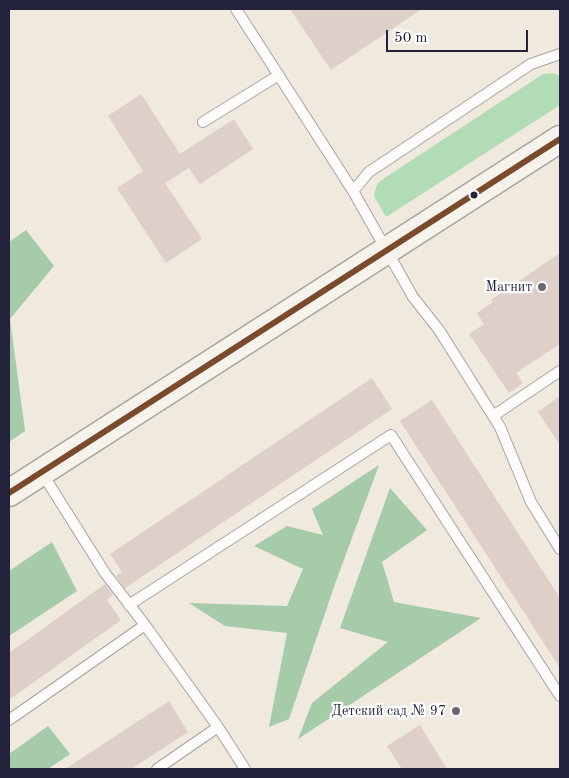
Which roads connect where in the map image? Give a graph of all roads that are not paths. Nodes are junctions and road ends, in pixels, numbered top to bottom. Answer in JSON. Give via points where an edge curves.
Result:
{"nodes":[{"id":1,"x":236,"y":9,"type":"edge"},
{"id":2,"x":560,"y":54,"type":"edge"},
{"id":3,"x":279,"y":75,"type":"junction"},
{"id":4,"x":203,"y":122,"type":"dead end"},
{"id":5,"x":560,"y":139,"type":"edge"},
{"id":6,"x":353,"y":191,"type":"junction"},
{"id":7,"x":387,"y":252,"type":"junction"},
{"id":8,"x":560,"y":371,"type":"edge"},
{"id":9,"x":493,"y":416,"type":"junction"},
{"id":10,"x":41,"y":472,"type":"junction"},
{"id":11,"x":9,"y":493,"type":"edge"},
{"id":12,"x":560,"y":549,"type":"edge"},
{"id":13,"x":130,"y":605,"type":"junction"},
{"id":14,"x":145,"y":625,"type":"junction"},
{"id":15,"x":560,"y":696,"type":"edge"},
{"id":16,"x":9,"y":720,"type":"edge"},
{"id":17,"x":218,"y":727,"type":"junction"},
{"id":18,"x":158,"y":769,"type":"edge"},
{"id":19,"x":245,"y":769,"type":"edge"}],
"edges":[{"from":1,"to":3,"type":"lane"},
{"from":2,"to":6,"type":"lane","via":[[532,64],[507,80],[369,172]]},
{"from":3,"to":4,"type":"lane"},
{"from":3,"to":6,"type":"lane"},
{"from":5,"to":7,"type":"street"},
{"from":6,"to":7,"type":"lane"},
{"from":7,"to":9,"type":"lane","via":[[412,297],[439,330]]},
{"from":7,"to":10,"type":"street"},
{"from":8,"to":9,"type":"lane"},
{"from":9,"to":12,"type":"lane","via":[[530,502]]},
{"from":10,"to":11,"type":"street"},
{"from":10,"to":13,"type":"lane","via":[[105,573]]},
{"from":13,"to":14,"type":"lane"},
{"from":13,"to":15,"type":"lane","via":[[391,435]]},
{"from":14,"to":16,"type":"lane"},
{"from":14,"to":17,"type":"lane"},
{"from":17,"to":18,"type":"lane"},
{"from":17,"to":19,"type":"lane"}]}
